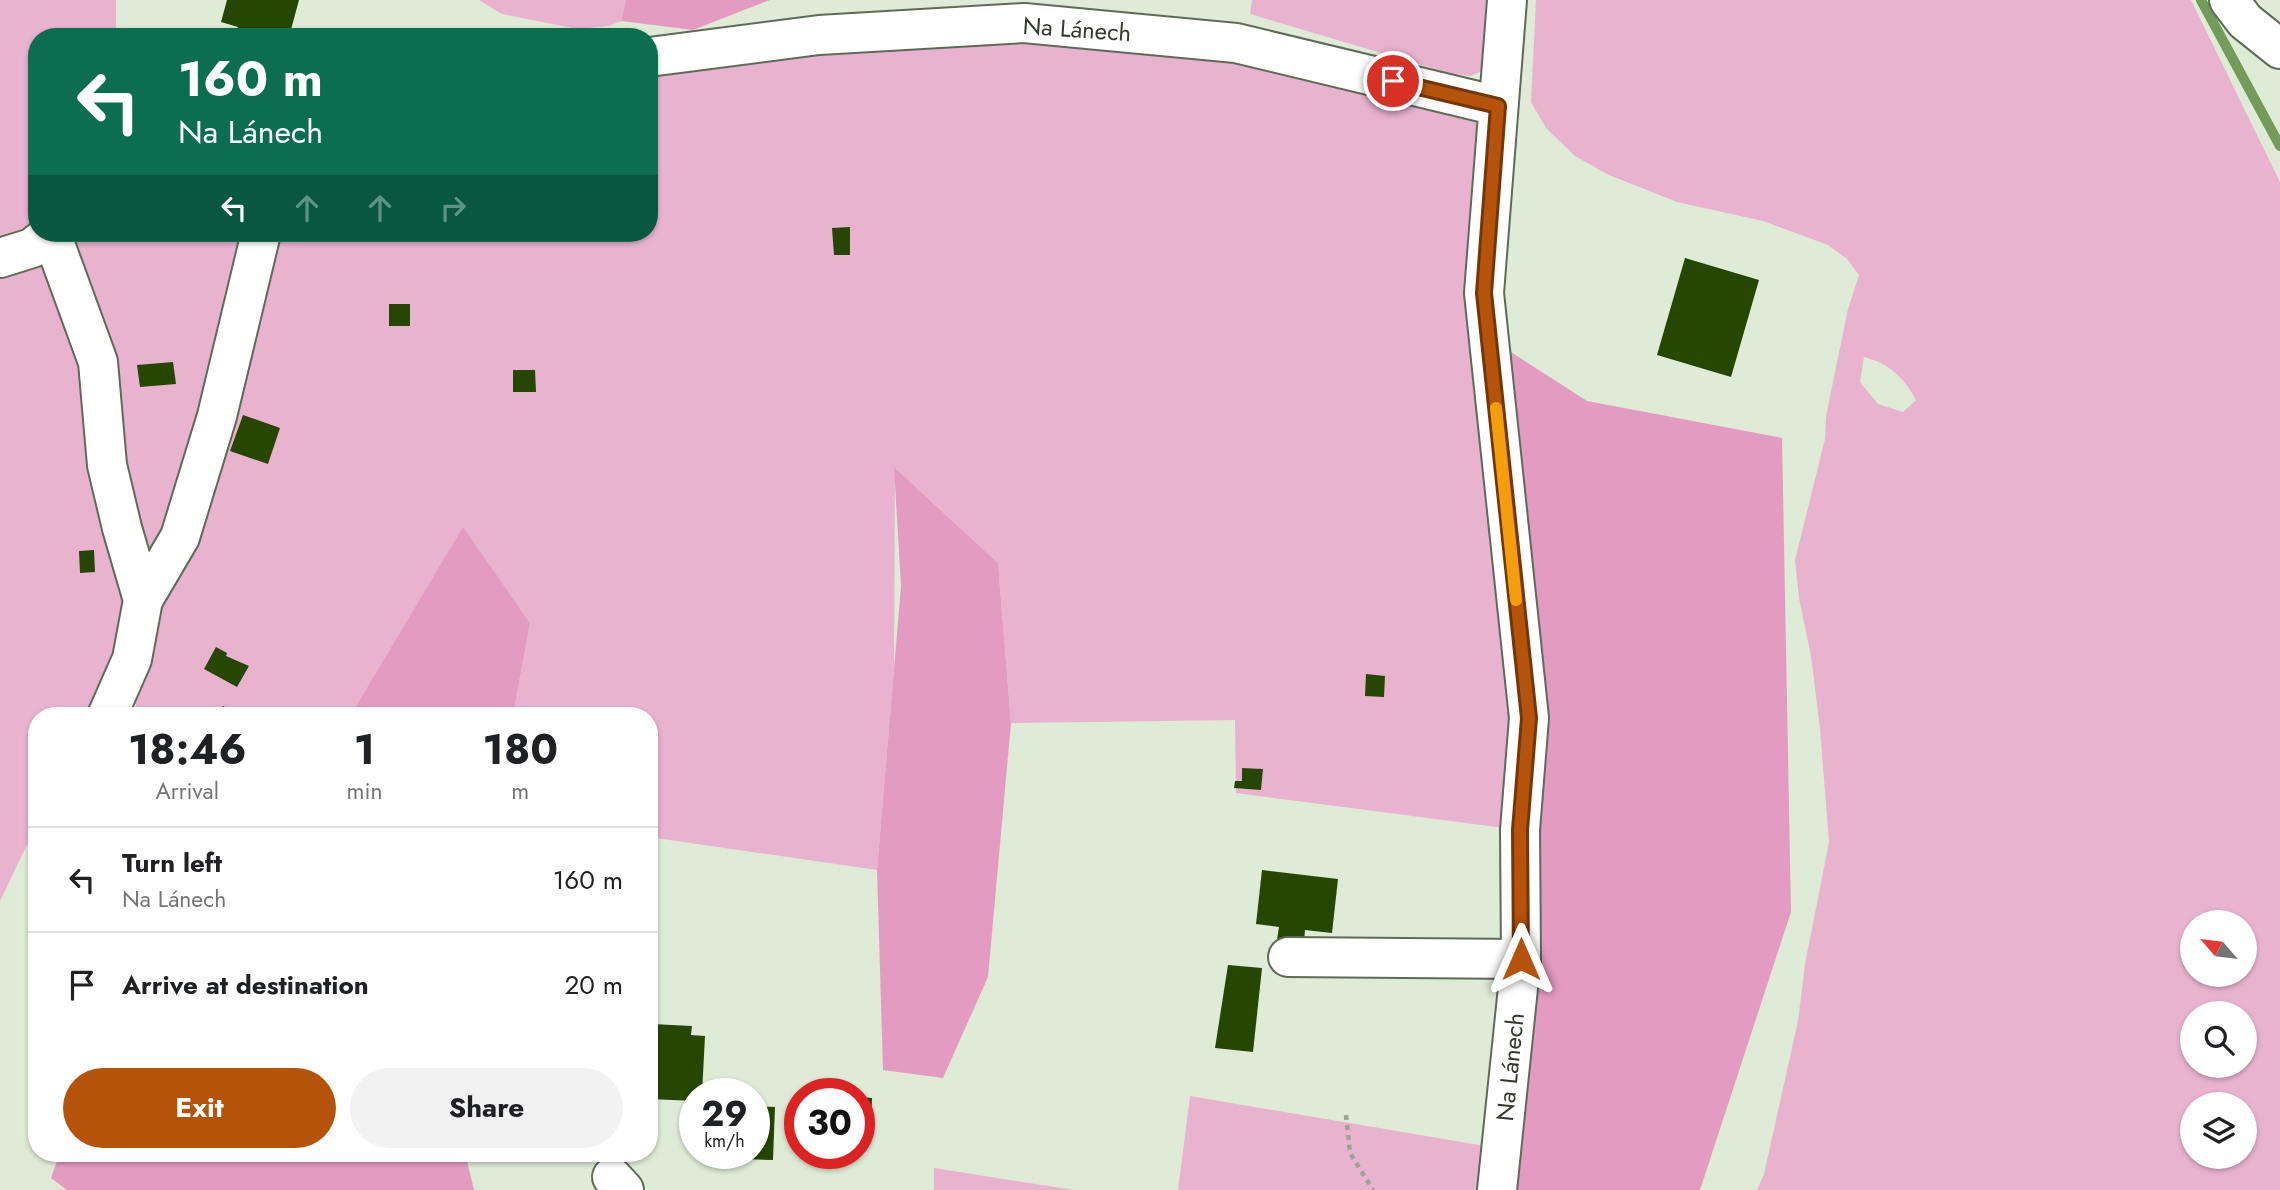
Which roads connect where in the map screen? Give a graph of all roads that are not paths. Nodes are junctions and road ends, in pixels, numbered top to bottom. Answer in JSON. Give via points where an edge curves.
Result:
{"nodes":[{"id":1,"x":1507,"y":0,"type":"edge"},
{"id":2,"x":2229,"y":0,"type":"edge"},
{"id":3,"x":2280,"y":49,"type":"edge"},
{"id":4,"x":658,"y":56,"type":"edge"},
{"id":5,"x":1498,"y":106,"type":"junction"},
{"id":6,"x":40,"y":242,"type":"edge"},
{"id":7,"x":54,"y":242,"type":"edge"},
{"id":8,"x":259,"y":242,"type":"edge"},
{"id":9,"x":0,"y":258,"type":"edge"},
{"id":10,"x":142,"y":600,"type":"junction"},
{"id":11,"x":111,"y":707,"type":"edge"},
{"id":12,"x":1288,"y":957,"type":"dead end"},
{"id":13,"x":1521,"y":959,"type":"junction"},
{"id":14,"x":1497,"y":1190,"type":"edge"}],
"edges":[{"from":1,"to":5,"type":"street","name":"Na Lánech"},
{"from":2,"to":3,"type":"street","via":[[2245,21]]},
{"from":4,"to":5,"type":"street","name":"Na Lánech","via":[[819,35],[1024,23],[1236,43]]},
{"from":5,"to":13,"type":"street","name":"Na Lánech","via":[[1484,293],[1529,718],[1520,830]]},
{"from":6,"to":9,"type":"street"},
{"from":7,"to":10,"type":"street","via":[[98,362],[107,465]]},
{"from":8,"to":10,"type":"street","via":[[217,416],[180,537]]},
{"from":10,"to":11,"type":"street","via":[[132,659]]},
{"from":12,"to":13,"type":"street"},
{"from":13,"to":14,"type":"street","name":"Na Lánech"}]}
